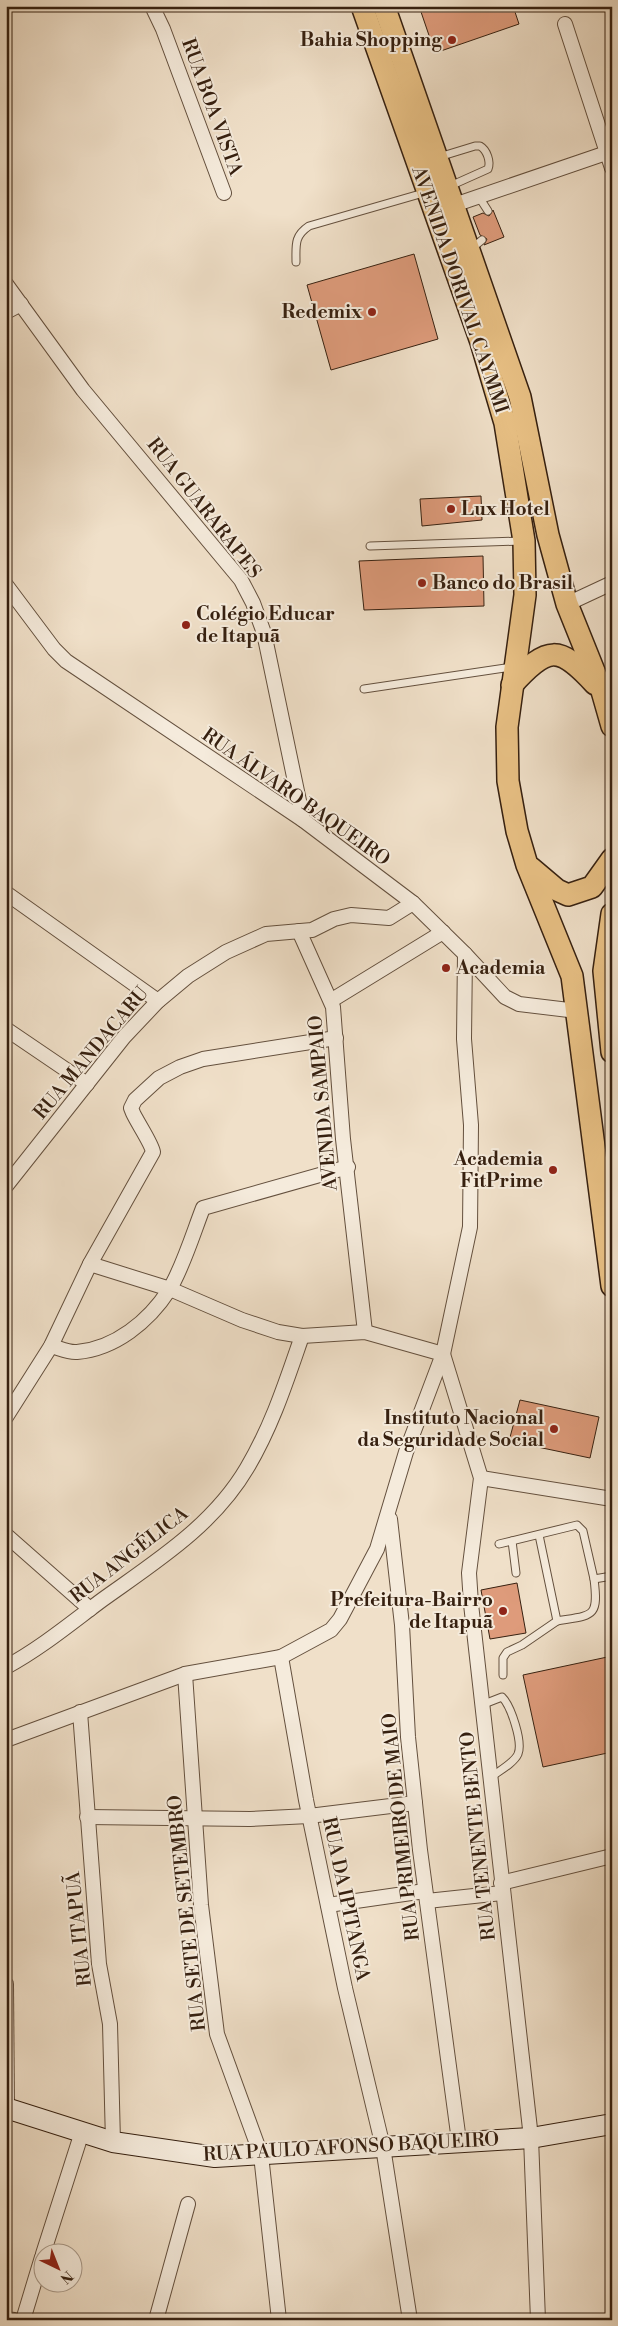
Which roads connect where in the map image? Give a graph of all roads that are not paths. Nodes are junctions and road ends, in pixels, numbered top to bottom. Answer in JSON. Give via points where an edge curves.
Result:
{"nodes":[{"id":1,"x":152,"y":6,"type":"edge"},
{"id":2,"x":362,"y":6,"type":"edge"},
{"id":3,"x":384,"y":6,"type":"edge"},
{"id":4,"x":565,"y":24,"type":"dead end"},
{"id":5,"x":609,"y":152,"type":"edge"},
{"id":6,"x":437,"y":158,"type":"junction"},
{"id":7,"x":612,"y":168,"type":"edge"},
{"id":8,"x":224,"y":193,"type":"dead end"},
{"id":9,"x":443,"y":195,"type":"junction"},
{"id":10,"x":479,"y":196,"type":"junction"},
{"id":11,"x":488,"y":211,"type":"dead end"},
{"id":12,"x":296,"y":262,"type":"dead end"},
{"id":13,"x":6,"y":284,"type":"edge"},
{"id":14,"x":21,"y":304,"type":"junction"},
{"id":15,"x":6,"y":312,"type":"edge"},
{"id":16,"x":524,"y":540,"type":"junction"},
{"id":17,"x":370,"y":546,"type":"dead end"},
{"id":18,"x":612,"y":583,"type":"edge"},
{"id":19,"x":6,"y":585,"type":"edge"},
{"id":20,"x":567,"y":604,"type":"junction"},
{"id":21,"x":513,"y":676,"type":"junction"},
{"id":22,"x":364,"y":689,"type":"dead end"},
{"id":23,"x":602,"y":691,"type":"junction"},
{"id":24,"x":612,"y":726,"type":"edge"},
{"id":25,"x":303,"y":820,"type":"junction"},
{"id":26,"x":612,"y":859,"type":"edge"},
{"id":27,"x":527,"y":865,"type":"junction"},
{"id":28,"x":6,"y":893,"type":"edge"},
{"id":29,"x":413,"y":903,"type":"junction"},
{"id":30,"x":611,"y":926,"type":"edge"},
{"id":31,"x":298,"y":931,"type":"junction"},
{"id":32,"x":443,"y":932,"type":"junction"},
{"id":33,"x":465,"y":954,"type":"junction"},
{"id":34,"x":332,"y":1000,"type":"junction"},
{"id":35,"x":158,"y":1001,"type":"junction"},
{"id":36,"x":577,"y":1011,"type":"junction"},
{"id":37,"x":6,"y":1029,"type":"edge"},
{"id":38,"x":336,"y":1038,"type":"junction"},
{"id":39,"x":612,"y":1052,"type":"edge"},
{"id":40,"x":87,"y":1084,"type":"junction"},
{"id":41,"x":348,"y":1167,"type":"junction"},
{"id":42,"x":6,"y":1186,"type":"edge"},
{"id":43,"x":90,"y":1264,"type":"junction"},
{"id":44,"x":612,"y":1286,"type":"edge"},
{"id":45,"x":170,"y":1289,"type":"junction"},
{"id":46,"x":365,"y":1332,"type":"junction"},
{"id":47,"x":302,"y":1336,"type":"junction"},
{"id":48,"x":51,"y":1346,"type":"junction"},
{"id":49,"x":443,"y":1354,"type":"junction"},
{"id":50,"x":6,"y":1417,"type":"edge"},
{"id":51,"x":481,"y":1478,"type":"junction"},
{"id":52,"x":612,"y":1500,"type":"edge"},
{"id":53,"x":389,"y":1508,"type":"junction"},
{"id":54,"x":6,"y":1535,"type":"edge"},
{"id":55,"x":539,"y":1535,"type":"junction"},
{"id":56,"x":512,"y":1541,"type":"junction"},
{"id":57,"x":499,"y":1544,"type":"dead end"},
{"id":58,"x":516,"y":1573,"type":"dead end"},
{"id":59,"x":612,"y":1576,"type":"edge"},
{"id":60,"x":594,"y":1579,"type":"junction"},
{"id":61,"x":90,"y":1609,"type":"junction"},
{"id":62,"x":557,"y":1621,"type":"junction"},
{"id":63,"x":281,"y":1657,"type":"junction"},
{"id":64,"x":6,"y":1667,"type":"edge"},
{"id":65,"x":185,"y":1674,"type":"junction"},
{"id":66,"x":503,"y":1675,"type":"dead end"},
{"id":67,"x":484,"y":1704,"type":"junction"},
{"id":68,"x":80,"y":1712,"type":"junction"},
{"id":69,"x":6,"y":1740,"type":"edge"},
{"id":70,"x":491,"y":1777,"type":"junction"},
{"id":71,"x":415,"y":1803,"type":"junction"},
{"id":72,"x":309,"y":1816,"type":"junction"},
{"id":73,"x":87,"y":1817,"type":"junction"},
{"id":74,"x":196,"y":1818,"type":"junction"},
{"id":75,"x":612,"y":1856,"type":"edge"},
{"id":76,"x":502,"y":1888,"type":"junction"},
{"id":77,"x":426,"y":1896,"type":"junction"},
{"id":78,"x":328,"y":1905,"type":"junction"},
{"id":79,"x":6,"y":1984,"type":"edge"},
{"id":80,"x":7,"y":2108,"type":"edge"},
{"id":81,"x":612,"y":2124,"type":"edge"},
{"id":82,"x":82,"y":2132,"type":"junction"},
{"id":83,"x":531,"y":2138,"type":"junction"},
{"id":84,"x":459,"y":2141,"type":"junction"},
{"id":85,"x":113,"y":2142,"type":"junction"},
{"id":86,"x":383,"y":2147,"type":"junction"},
{"id":87,"x":261,"y":2155,"type":"junction"},
{"id":88,"x":188,"y":2204,"type":"dead end"},
{"id":89,"x":46,"y":2244,"type":"edge"},
{"id":90,"x":32,"y":2291,"type":"edge"},
{"id":91,"x":6,"y":2319,"type":"edge"},
{"id":92,"x":14,"y":2320,"type":"edge"},
{"id":93,"x":23,"y":2320,"type":"edge"},
{"id":94,"x":156,"y":2320,"type":"edge"},
{"id":95,"x":279,"y":2320,"type":"edge"},
{"id":96,"x":410,"y":2320,"type":"edge"},
{"id":97,"x":538,"y":2320,"type":"edge"}],
"edges":[{"from":1,"to":8,"type":"street","name":"RUA BOA VISTA"},
{"from":2,"to":9,"type":"main road","name":"AVENIDA DORIVAL CAYMMI"},
{"from":3,"to":6,"type":"main road","name":"AVENIDA DORIVAL CAYMMI"},
{"from":4,"to":5,"type":"street"},
{"from":5,"to":7,"type":"street"},
{"from":5,"to":10,"type":"street"},
{"from":6,"to":9,"type":"main road","name":"AVENIDA DORIVAL CAYMMI"},
{"from":6,"to":9,"type":"lane","via":[[480,146],[486,150],[490,164],[488,169]]},
{"from":9,"to":10,"type":"street"},
{"from":9,"to":12,"type":"lane","via":[[309,226],[295,240]]},
{"from":9,"to":16,"type":"main road","name":"AVENIDA DORIVAL CAYMMI","via":[[505,423]]},
{"from":9,"to":20,"type":"main road","name":"AVENIDA DORIVAL CAYMMI","via":[[476,245],[520,397],[548,536]]},
{"from":10,"to":11,"type":"lane"},
{"from":13,"to":14,"type":"street","name":"RUA GUARARAPES"},
{"from":14,"to":15,"type":"street"},
{"from":14,"to":25,"type":"street","name":"RUA GUARARAPES","via":[[83,390],[240,580],[253,603],[264,633]]},
{"from":16,"to":17,"type":"lane"},
{"from":16,"to":21,"type":"main road","name":"AVENIDA DORIVAL CAYMMI","via":[[525,595]]},
{"from":18,"to":20,"type":"street"},
{"from":19,"to":25,"type":"street","name":"RUA ÁLVARO BAQUEIRO","via":[[66,661]]},
{"from":20,"to":23,"type":"main road","name":"AVENIDA DORIVAL CAYMMI"},
{"from":21,"to":22,"type":"lane"},
{"from":21,"to":23,"type":"main road","via":[[536,661],[557,655],[576,664]]},
{"from":21,"to":27,"type":"main road","name":"AVENIDA DORIVAL CAYMMI","via":[[507,727],[508,781]]},
{"from":23,"to":24,"type":"main road","name":"AVENIDA DORIVAL CAYMMI"},
{"from":25,"to":29,"type":"street","name":"RUA ÁLVARO BAQUEIRO"},
{"from":26,"to":27,"type":"main road","via":[[592,886],[568,895]]},
{"from":27,"to":36,"type":"main road","name":"AVENIDA DORIVAL CAYMMI","via":[[572,976]]},
{"from":28,"to":35,"type":"street"},
{"from":29,"to":31,"type":"street","name":"RUA MANDACARU","via":[[390,918],[351,915],[334,919],[320,928]]},
{"from":29,"to":32,"type":"street","name":"RUA ÁLVARO BAQUEIRO"},
{"from":30,"to":39,"type":"main road","via":[[604,971]]},
{"from":31,"to":34,"type":"street"},
{"from":31,"to":35,"type":"street","name":"RUA MANDACARU","via":[[266,934],[226,952],[188,976]]},
{"from":32,"to":33,"type":"street","name":"RUA ÁLVARO BAQUEIRO"},
{"from":32,"to":34,"type":"street","name":"AVENIDA SAMPAIO"},
{"from":33,"to":36,"type":"street","name":"RUA ÁLVARO BAQUEIRO","via":[[505,998],[542,1009]]},
{"from":33,"to":49,"type":"street","via":[[464,1039],[471,1125],[470,1228]]},
{"from":34,"to":38,"type":"street","name":"AVENIDA SAMPAIO"},
{"from":35,"to":40,"type":"street","name":"RUA MANDACARU"},
{"from":36,"to":44,"type":"main road","name":"AVENIDA DORIVAL CAYMMI"},
{"from":37,"to":40,"type":"street"},
{"from":38,"to":41,"type":"street","name":"AVENIDA SAMPAIO"},
{"from":38,"to":43,"type":"street","via":[[203,1059],[159,1078],[135,1100],[131,1108],[153,1148]]},
{"from":40,"to":42,"type":"street","name":"RUA MANDACARU"},
{"from":41,"to":45,"type":"street","via":[[203,1208]]},
{"from":41,"to":46,"type":"street","name":"AVENIDA SAMPAIO"},
{"from":43,"to":45,"type":"street"},
{"from":43,"to":48,"type":"street"},
{"from":45,"to":47,"type":"street","via":[[242,1320]]},
{"from":45,"to":48,"type":"street","via":[[134,1329],[96,1348],[75,1352]]},
{"from":46,"to":47,"type":"street"},
{"from":46,"to":49,"type":"street"},
{"from":47,"to":61,"type":"street","name":"RUA ANGÉLICA","via":[[272,1423],[246,1470],[218,1508],[185,1540]]},
{"from":48,"to":50,"type":"street"},
{"from":49,"to":51,"type":"street","name":"RUA TENENTE BENTO"},
{"from":49,"to":53,"type":"street"},
{"from":51,"to":52,"type":"street"},
{"from":51,"to":67,"type":"street","name":"RUA TENENTE BENTO","via":[[469,1572]]},
{"from":53,"to":63,"type":"street","via":[[377,1549],[340,1620],[332,1630]]},
{"from":53,"to":71,"type":"street","name":"RUA PRIMEIRO DE MAIO","via":[[402,1626]]},
{"from":54,"to":61,"type":"street"},
{"from":55,"to":56,"type":"lane"},
{"from":55,"to":60,"type":"lane","via":[[573,1525],[580,1527]]},
{"from":55,"to":62,"type":"lane"},
{"from":56,"to":57,"type":"lane"},
{"from":56,"to":58,"type":"lane"},
{"from":59,"to":60,"type":"lane"},
{"from":60,"to":62,"type":"lane","via":[[597,1602],[591,1613]]},
{"from":61,"to":64,"type":"street","name":"RUA ANGÉLICA","via":[[38,1649]]},
{"from":62,"to":66,"type":"lane","via":[[507,1652],[503,1658]]},
{"from":63,"to":65,"type":"street"},
{"from":63,"to":72,"type":"street","name":"RUA DA IPITANGA"},
{"from":65,"to":68,"type":"street"},
{"from":65,"to":74,"type":"street","name":"RUA SETE DE SETEMBRO"},
{"from":67,"to":70,"type":"street","name":"RUA TENENTE BENTO"},
{"from":67,"to":70,"type":"lane","via":[[502,1698],[508,1704],[520,1748],[514,1760]]},
{"from":68,"to":69,"type":"street"},
{"from":68,"to":73,"type":"street","name":"RUA ITAPUÃ"},
{"from":70,"to":76,"type":"street","name":"RUA TENENTE BENTO"},
{"from":71,"to":72,"type":"street"},
{"from":71,"to":77,"type":"street","name":"RUA PRIMEIRO DE MAIO"},
{"from":72,"to":74,"type":"street"},
{"from":72,"to":78,"type":"street","name":"RUA DA IPITANGA"},
{"from":73,"to":74,"type":"street"},
{"from":73,"to":85,"type":"street","name":"RUA ITAPUÃ","via":[[100,1964],[110,2024]]},
{"from":74,"to":87,"type":"street","name":"RUA SETE DE SETEMBRO","via":[[201,1905],[217,2034]]},
{"from":75,"to":76,"type":"street"},
{"from":76,"to":77,"type":"street"},
{"from":76,"to":83,"type":"street","name":"RUA TENENTE BENTO"},
{"from":77,"to":78,"type":"street"},
{"from":77,"to":84,"type":"street","name":"RUA PRIMEIRO DE MAIO"},
{"from":78,"to":86,"type":"street","name":"RUA DA IPITANGA"},
{"from":79,"to":80,"type":"street"},
{"from":80,"to":82,"type":"street","name":"RUA PAULO AFONSO BAQUEIRO"},
{"from":81,"to":83,"type":"street","name":"RUA PAULO AFONSO BAQUEIRO"},
{"from":82,"to":85,"type":"street","name":"RUA PAULO AFONSO BAQUEIRO"},
{"from":82,"to":89,"type":"street"},
{"from":83,"to":84,"type":"street","name":"RUA PAULO AFONSO BAQUEIRO"},
{"from":83,"to":97,"type":"street","name":"RUA TENENTE BENTO"},
{"from":84,"to":86,"type":"street","name":"RUA PAULO AFONSO BAQUEIRO"},
{"from":85,"to":87,"type":"street","name":"RUA PAULO AFONSO BAQUEIRO","via":[[215,2157]]},
{"from":86,"to":87,"type":"street","name":"RUA PAULO AFONSO BAQUEIRO"},
{"from":86,"to":96,"type":"street","name":"RUA DA IPITANGA"},
{"from":87,"to":95,"type":"street","name":"RUA SETE DE SETEMBRO"},
{"from":88,"to":94,"type":"street"},
{"from":90,"to":93,"type":"street"},
{"from":91,"to":92,"type":"street"}]}
